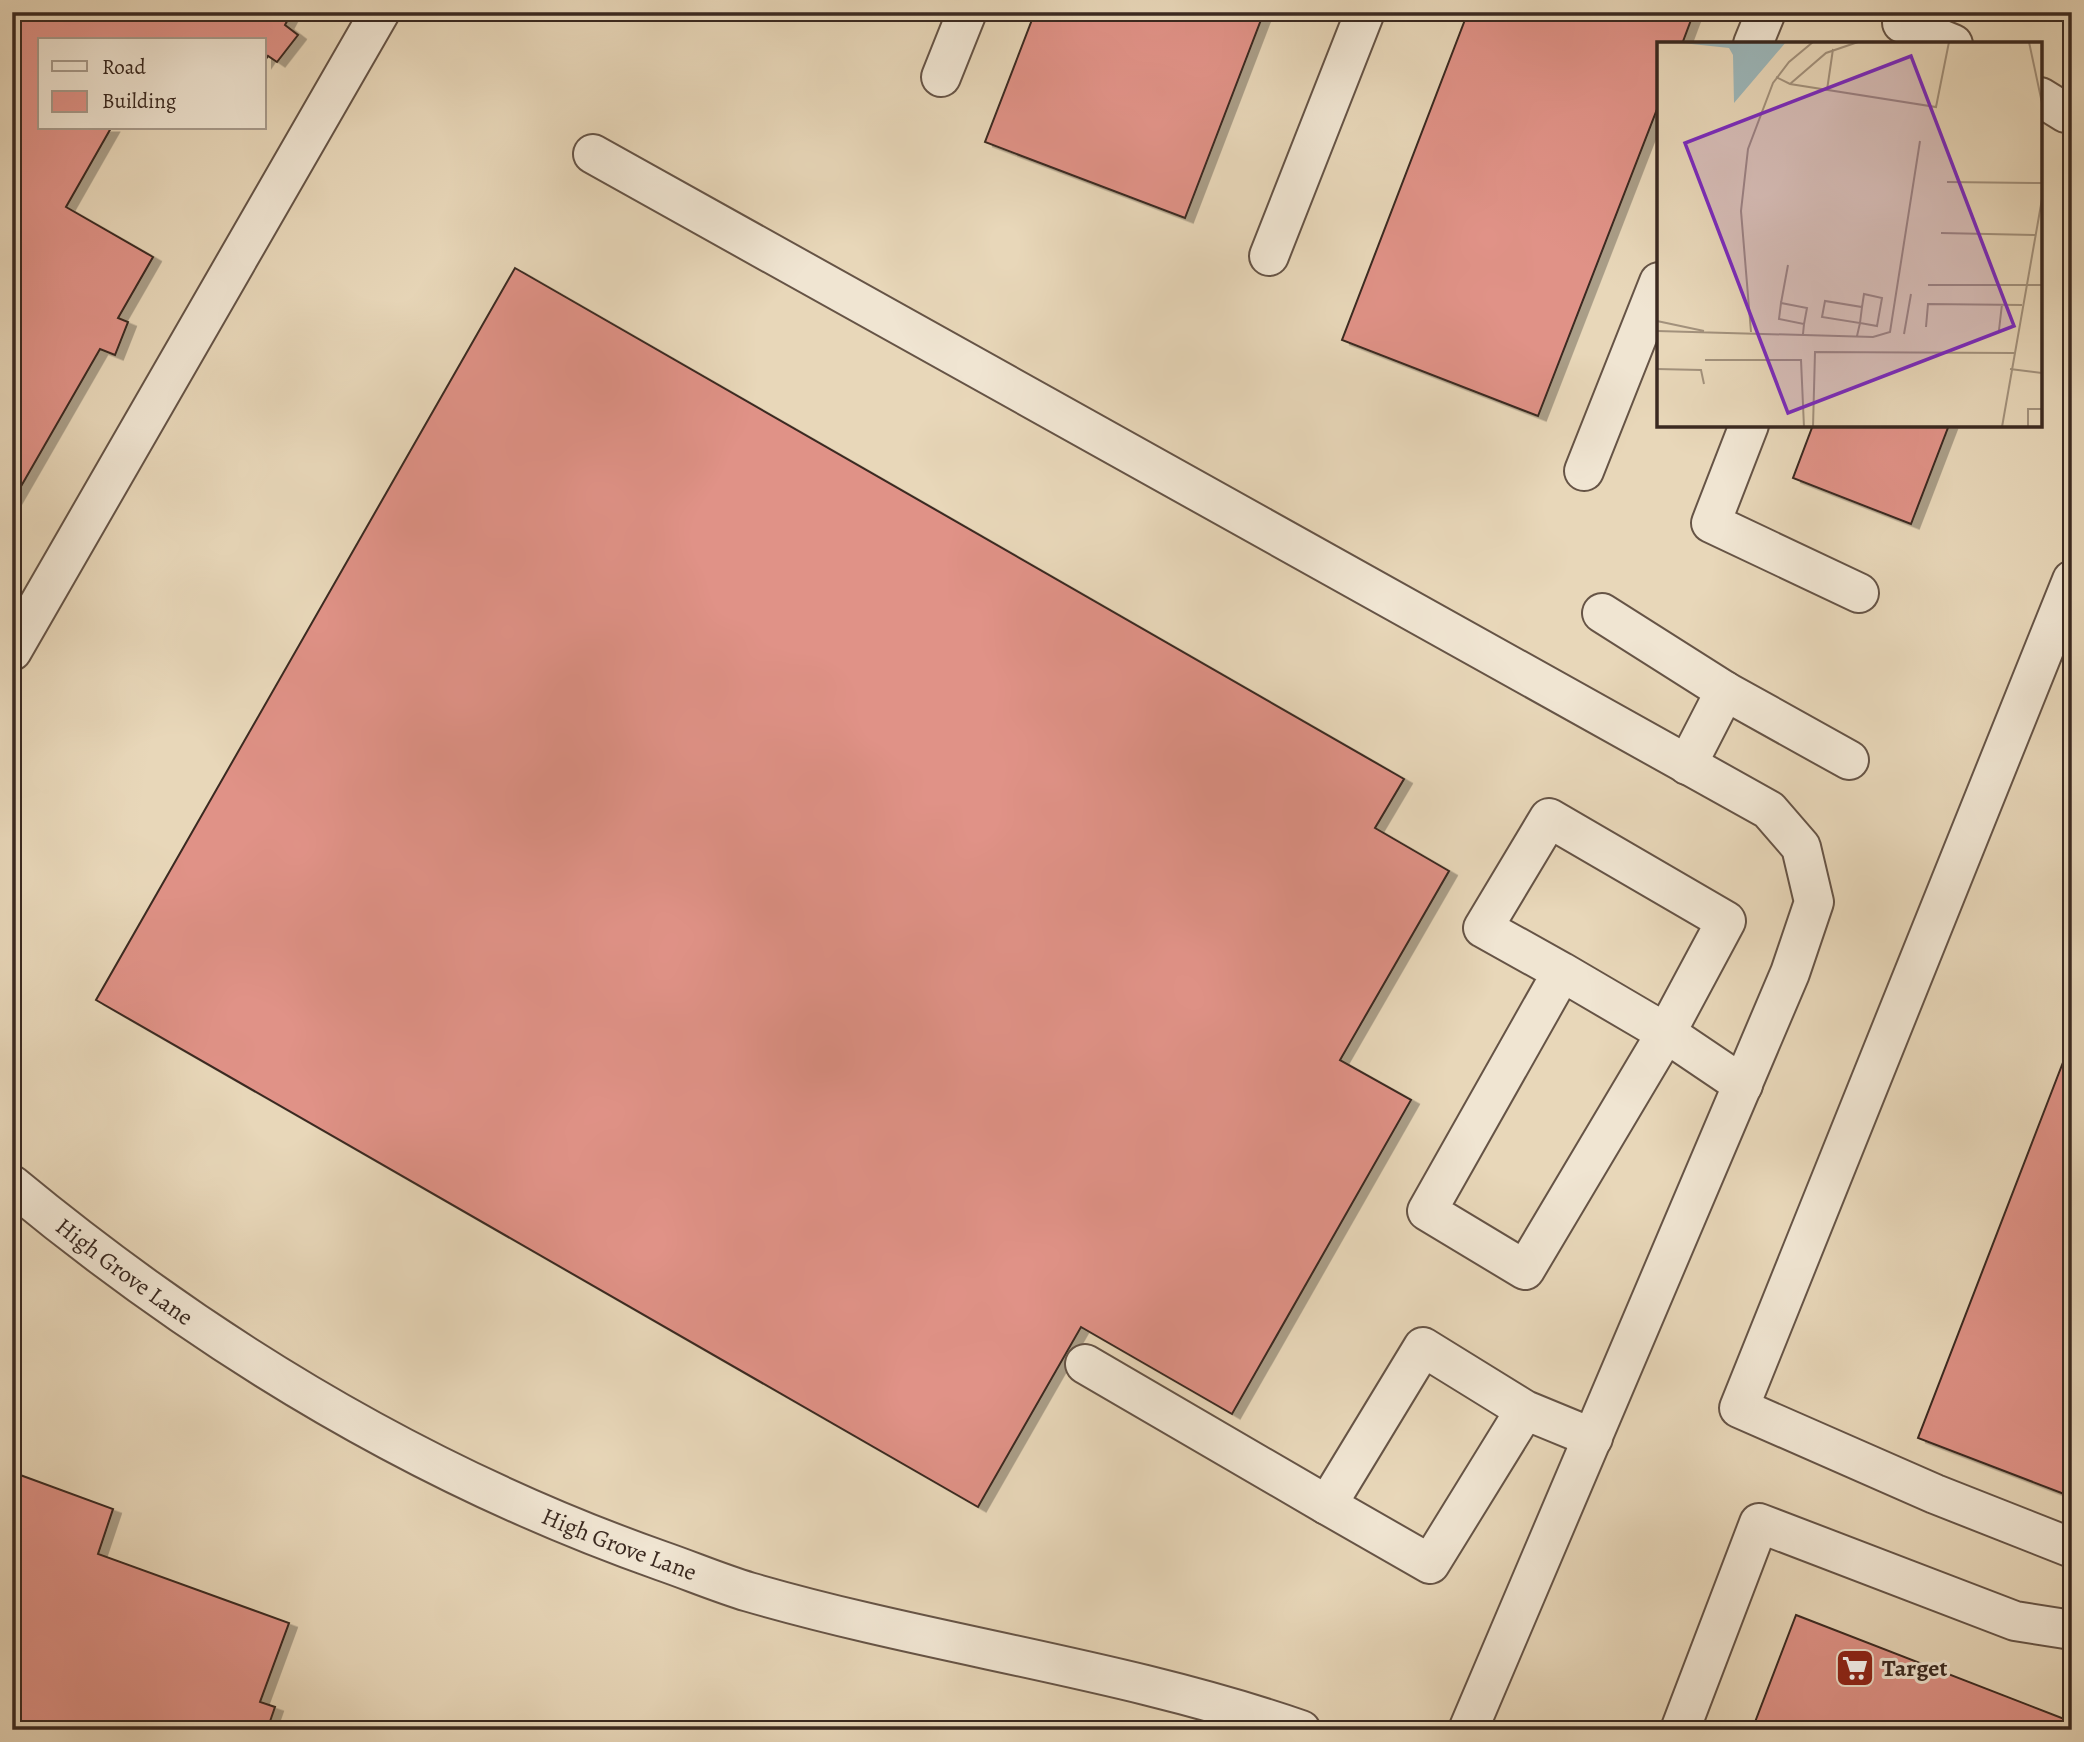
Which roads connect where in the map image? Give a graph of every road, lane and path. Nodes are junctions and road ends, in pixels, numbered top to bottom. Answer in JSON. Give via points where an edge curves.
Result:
{"nodes":[{"id":1,"x":380,"y":12,"type":"edge"},
{"id":2,"x":967,"y":12,"type":"edge"},
{"id":3,"x":1365,"y":12,"type":"edge"},
{"id":4,"x":1766,"y":12,"type":"edge"},
{"id":5,"x":1901,"y":26,"type":"edge"},
{"id":6,"x":1754,"y":42,"type":"edge"},
{"id":7,"x":1946,"y":42,"type":"edge"},
{"id":8,"x":941,"y":77,"type":"dead end"},
{"id":9,"x":593,"y":155,"type":"dead end"},
{"id":10,"x":1269,"y":256,"type":"dead end"},
{"id":11,"x":1657,"y":287,"type":"edge"},
{"id":12,"x":1748,"y":427,"type":"edge"},
{"id":13,"x":1584,"y":471,"type":"dead end"},
{"id":14,"x":2072,"y":580,"type":"edge"},
{"id":15,"x":1859,"y":593,"type":"dead end"},
{"id":16,"x":1602,"y":613,"type":"dead end"},
{"id":17,"x":13,"y":649,"type":"edge"},
{"id":18,"x":1725,"y":691,"type":"junction"},
{"id":19,"x":1849,"y":760,"type":"dead end"},
{"id":20,"x":1687,"y":765,"type":"junction"},
{"id":21,"x":1562,"y":972,"type":"junction"},
{"id":22,"x":1666,"y":1033,"type":"junction"},
{"id":23,"x":1743,"y":1085,"type":"junction"},
{"id":24,"x":12,"y":1185,"type":"edge"},
{"id":25,"x":1085,"y":1364,"type":"dead end"},
{"id":26,"x":1525,"y":1410,"type":"junction"},
{"id":27,"x":1593,"y":1438,"type":"junction"},
{"id":28,"x":1327,"y":1505,"type":"junction"},
{"id":29,"x":2072,"y":1548,"type":"edge"},
{"id":30,"x":2072,"y":1630,"type":"edge"},
{"id":31,"x":1301,"y":1730,"type":"edge"},
{"id":32,"x":1468,"y":1730,"type":"edge"},
{"id":33,"x":1680,"y":1730,"type":"edge"}],
"edges":[{"from":1,"to":17,"type":"street"},
{"from":2,"to":8,"type":"street"},
{"from":3,"to":10,"type":"street"},
{"from":4,"to":6,"type":"street"},
{"from":5,"to":7,"type":"street"},
{"from":9,"to":20,"type":"street"},
{"from":11,"to":13,"type":"street"},
{"from":12,"to":15,"type":"street","via":[[1711,523]]},
{"from":14,"to":29,"type":"street","via":[[1739,1408]]},
{"from":16,"to":18,"type":"street"},
{"from":18,"to":19,"type":"street"},
{"from":18,"to":20,"type":"street"},
{"from":20,"to":23,"type":"street","via":[[1769,810],[1801,847],[1814,902]]},
{"from":21,"to":22,"type":"street"},
{"from":21,"to":22,"type":"street","via":[[1483,928],[1549,818],[1726,921]]},
{"from":21,"to":22,"type":"street","via":[[1427,1211],[1525,1270]]},
{"from":22,"to":23,"type":"street"},
{"from":23,"to":27,"type":"street"},
{"from":24,"to":31,"type":"street","name":"High Grove Lane","via":[[153,1296],[230,1348],[406,1451],[531,1511],[746,1591],[1092,1672]]},
{"from":25,"to":28,"type":"street"},
{"from":26,"to":27,"type":"street"},
{"from":26,"to":28,"type":"street","via":[[1430,1564]]},
{"from":26,"to":28,"type":"street","via":[[1423,1347]]},
{"from":27,"to":32,"type":"street"},
{"from":30,"to":33,"type":"street","via":[[2015,1622],[1759,1523]]}]}
